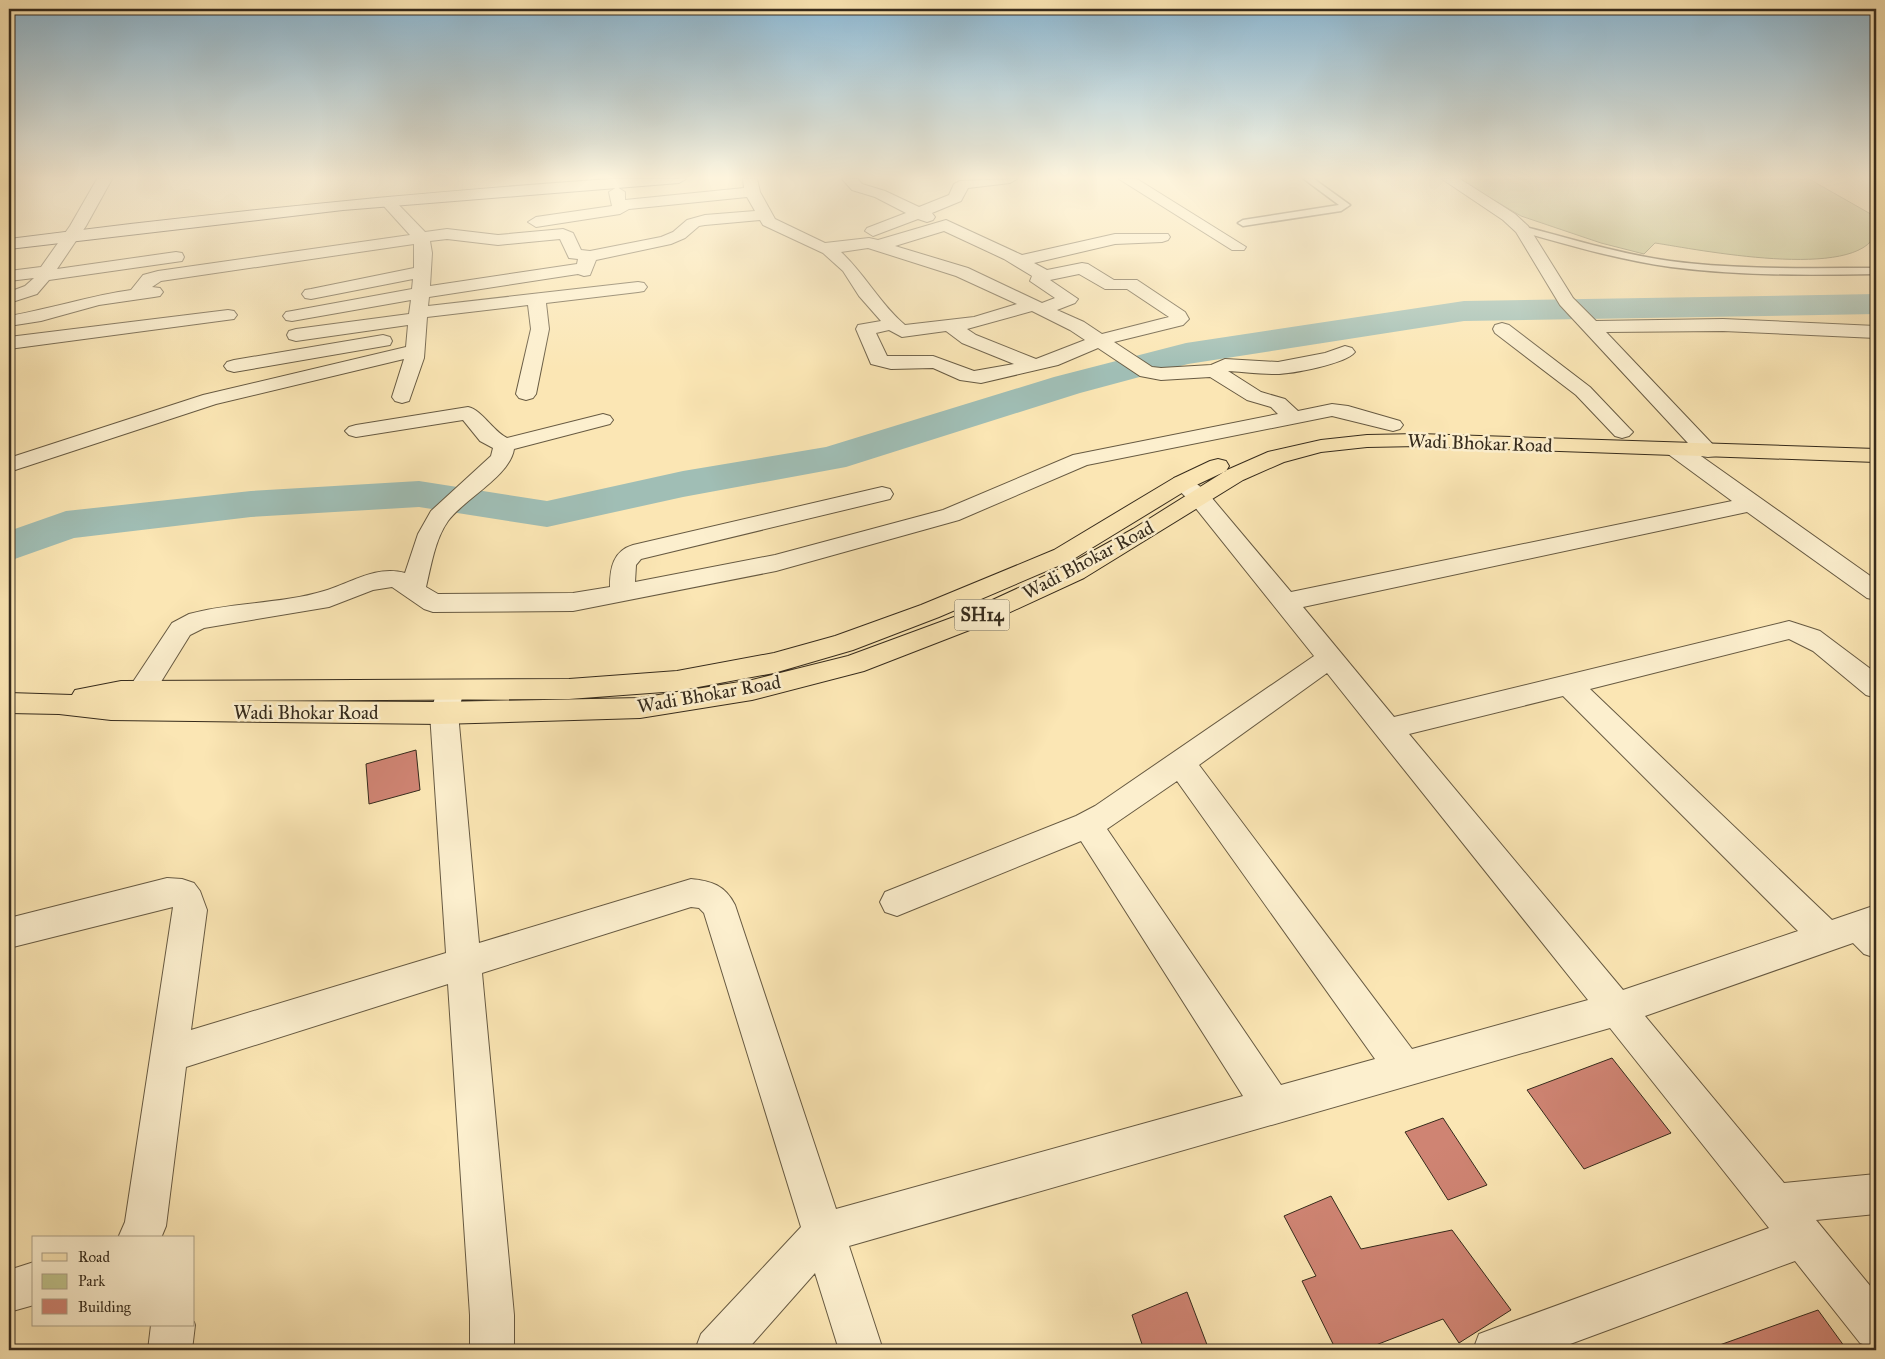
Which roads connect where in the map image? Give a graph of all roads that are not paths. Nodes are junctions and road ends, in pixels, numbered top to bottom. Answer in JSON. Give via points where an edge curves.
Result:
{"nodes":[{"id":1,"x":67,"y":242,"type":"edge"},
{"id":2,"x":274,"y":242,"type":"edge"},
{"id":3,"x":420,"y":242,"type":"edge"},
{"id":4,"x":431,"y":242,"type":"edge"},
{"id":5,"x":570,"y":242,"type":"edge"},
{"id":6,"x":657,"y":242,"type":"edge"},
{"id":7,"x":812,"y":242,"type":"edge"},
{"id":8,"x":879,"y":242,"type":"edge"},
{"id":9,"x":983,"y":242,"type":"edge"},
{"id":10,"x":1100,"y":242,"type":"edge"},
{"id":11,"x":1229,"y":242,"type":"edge"},
{"id":12,"x":1530,"y":242,"type":"edge"},
{"id":13,"x":1573,"y":242,"type":"edge"},
{"id":14,"x":873,"y":244,"type":"junction"},
{"id":15,"x":422,"y":245,"type":"junction"},
{"id":16,"x":1238,"y":248,"type":"dead end"},
{"id":17,"x":828,"y":249,"type":"junction"},
{"id":18,"x":1020,"y":261,"type":"junction"},
{"id":19,"x":587,"y":262,"type":"junction"},
{"id":20,"x":1876,"y":271,"type":"edge"},
{"id":21,"x":422,"y":272,"type":"junction"},
{"id":22,"x":45,"y":273,"type":"junction"},
{"id":23,"x":9,"y":276,"type":"edge"},
{"id":24,"x":1044,"y":276,"type":"junction"},
{"id":25,"x":638,"y":287,"type":"dead end"},
{"id":26,"x":31,"y":290,"type":"junction"},
{"id":27,"x":9,"y":292,"type":"edge"},
{"id":28,"x":420,"y":293,"type":"junction"},
{"id":29,"x":587,"y":293,"type":"junction"},
{"id":30,"x":311,"y":294,"type":"dead end"},
{"id":31,"x":9,"y":298,"type":"edge"},
{"id":32,"x":536,"y":299,"type":"junction"},
{"id":33,"x":1036,"y":308,"type":"junction"},
{"id":34,"x":228,"y":315,"type":"dead end"},
{"id":35,"x":292,"y":316,"type":"dead end"},
{"id":36,"x":9,"y":321,"type":"edge"},
{"id":37,"x":1585,"y":322,"type":"junction"},
{"id":38,"x":893,"y":324,"type":"junction"},
{"id":39,"x":950,"y":325,"type":"junction"},
{"id":40,"x":416,"y":329,"type":"junction"},
{"id":41,"x":1502,"y":329,"type":"dead end"},
{"id":42,"x":1876,"y":332,"type":"edge"},
{"id":43,"x":296,"y":336,"type":"dead end"},
{"id":44,"x":969,"y":339,"type":"junction"},
{"id":45,"x":1101,"y":340,"type":"junction"},
{"id":46,"x":9,"y":343,"type":"edge"},
{"id":47,"x":1345,"y":352,"type":"dead end"},
{"id":48,"x":931,"y":362,"type":"junction"},
{"id":49,"x":1035,"y":364,"type":"junction"},
{"id":50,"x":234,"y":366,"type":"dead end"},
{"id":51,"x":1216,"y":372,"type":"junction"},
{"id":52,"x":526,"y":394,"type":"dead end"},
{"id":53,"x":402,"y":397,"type":"dead end"},
{"id":54,"x":1294,"y":418,"type":"junction"},
{"id":55,"x":603,"y":420,"type":"dead end"},
{"id":56,"x":1393,"y":425,"type":"junction"},
{"id":57,"x":356,"y":431,"type":"dead end"},
{"id":58,"x":1622,"y":432,"type":"junction"},
{"id":59,"x":1876,"y":439,"type":"edge"},
{"id":60,"x":1683,"y":440,"type":"junction"},
{"id":61,"x":504,"y":445,"type":"junction"},
{"id":62,"x":1876,"y":456,"type":"edge"},
{"id":63,"x":9,"y":465,"type":"edge"},
{"id":64,"x":1190,"y":490,"type":"junction"},
{"id":65,"x":882,"y":494,"type":"dead end"},
{"id":66,"x":1751,"y":504,"type":"junction"},
{"id":67,"x":413,"y":591,"type":"junction"},
{"id":68,"x":1875,"y":591,"type":"edge"},
{"id":69,"x":622,"y":593,"type":"junction"},
{"id":70,"x":1285,"y":602,"type":"junction"},
{"id":71,"x":1330,"y":658,"type":"junction"},
{"id":72,"x":1568,"y":684,"type":"junction"},
{"id":73,"x":1876,"y":688,"type":"edge"},
{"id":74,"x":141,"y":691,"type":"junction"},
{"id":75,"x":447,"y":701,"type":"junction"},
{"id":76,"x":9,"y":704,"type":"edge"},
{"id":77,"x":60,"y":704,"type":"junction"},
{"id":78,"x":1388,"y":729,"type":"junction"},
{"id":79,"x":1181,"y":764,"type":"junction"},
{"id":80,"x":1087,"y":825,"type":"junction"},
{"id":81,"x":897,"y":902,"type":"dead end"},
{"id":82,"x":1859,"y":932,"type":"edge"},
{"id":83,"x":9,"y":933,"type":"edge"},
{"id":84,"x":464,"y":964,"type":"junction"},
{"id":85,"x":1616,"y":1009,"type":"junction"},
{"id":86,"x":170,"y":1054,"type":"junction"},
{"id":87,"x":1404,"y":1068,"type":"junction"},
{"id":88,"x":1272,"y":1106,"type":"junction"},
{"id":89,"x":1876,"y":1194,"type":"edge"},
{"id":90,"x":1776,"y":1204,"type":"junction"},
{"id":91,"x":823,"y":1233,"type":"junction"},
{"id":92,"x":146,"y":1234,"type":"edge"},
{"id":93,"x":1803,"y":1237,"type":"junction"},
{"id":94,"x":32,"y":1284,"type":"edge"},
{"id":95,"x":9,"y":1291,"type":"edge"},
{"id":96,"x":174,"y":1326,"type":"edge"},
{"id":97,"x":1876,"y":1327,"type":"edge"},
{"id":98,"x":170,"y":1350,"type":"edge"},
{"id":99,"x":492,"y":1350,"type":"edge"},
{"id":100,"x":717,"y":1350,"type":"edge"},
{"id":101,"x":861,"y":1350,"type":"edge"},
{"id":102,"x":1495,"y":1350,"type":"edge"}],
"edges":[{"from":1,"to":22,"type":"street"},
{"from":2,"to":22,"type":"street"},
{"from":3,"to":15,"type":"street"},
{"from":4,"to":15,"type":"street"},
{"from":5,"to":19,"type":"street","via":[[575,254]]},
{"from":6,"to":19,"type":"street","via":[[598,253]]},
{"from":7,"to":17,"type":"street"},
{"from":8,"to":14,"type":"street"},
{"from":9,"to":18,"type":"street"},
{"from":10,"to":18,"type":"street"},
{"from":11,"to":16,"type":"street"},
{"from":12,"to":37,"type":"street","via":[[1566,301]]},
{"from":13,"to":20,"type":"lane","via":[[1670,264],[1737,269]]},
{"from":14,"to":17,"type":"street"},
{"from":14,"to":33,"type":"street","via":[[962,272]]},
{"from":15,"to":21,"type":"street"},
{"from":15,"to":36,"type":"street","via":[[97,300]]},
{"from":17,"to":38,"type":"street","via":[[850,268],[865,292]]},
{"from":18,"to":24,"type":"street"},
{"from":19,"to":28,"type":"street"},
{"from":19,"to":29,"type":"street"},
{"from":21,"to":28,"type":"street"},
{"from":21,"to":30,"type":"street"},
{"from":22,"to":23,"type":"street"},
{"from":22,"to":26,"type":"street"},
{"from":24,"to":33,"type":"street","via":[[1039,281],[1069,299]]},
{"from":24,"to":45,"type":"street","via":[[1085,268],[1112,285],[1131,284],[1179,316],[1177,322]]},
{"from":25,"to":29,"type":"street"},
{"from":26,"to":27,"type":"street"},
{"from":26,"to":31,"type":"street"},
{"from":28,"to":35,"type":"street"},
{"from":28,"to":40,"type":"street"},
{"from":29,"to":32,"type":"street"},
{"from":32,"to":40,"type":"street"},
{"from":32,"to":52,"type":"street","via":[[540,329]]},
{"from":33,"to":39,"type":"street"},
{"from":33,"to":45,"type":"street"},
{"from":34,"to":46,"type":"street"},
{"from":37,"to":42,"type":"street"},
{"from":37,"to":60,"type":"street"},
{"from":38,"to":39,"type":"street","via":[[902,331]]},
{"from":38,"to":48,"type":"street","via":[[865,329],[878,360]]},
{"from":39,"to":44,"type":"street"},
{"from":40,"to":43,"type":"street"},
{"from":40,"to":50,"type":"street"},
{"from":40,"to":53,"type":"street"},
{"from":40,"to":63,"type":"street"},
{"from":41,"to":58,"type":"street","via":[[1582,391]]},
{"from":44,"to":48,"type":"street","via":[[941,351]]},
{"from":44,"to":49,"type":"street"},
{"from":45,"to":49,"type":"street","via":[[1051,361]]},
{"from":45,"to":51,"type":"street","via":[[1147,372]]},
{"from":47,"to":51,"type":"street","via":[[1278,368],[1225,365]]},
{"from":48,"to":49,"type":"street","via":[[971,378]]},
{"from":51,"to":54,"type":"street","via":[[1254,396],[1278,403]]},
{"from":54,"to":56,"type":"street","via":[[1340,410]]},
{"from":54,"to":69,"type":"street","via":[[1081,460],[950,515],[776,563]]},
{"from":55,"to":61,"type":"street"},
{"from":56,"to":58,"type":"main road","name":"Wadi Bhokar Road","number":"SH14","via":[[1452,423]]},
{"from":56,"to":64,"type":"main road","name":"Wadi Bhokar Road","number":"SH14","via":[[1318,432],[1269,444],[1227,461]]},
{"from":57,"to":61,"type":"street","via":[[468,414],[488,436]]},
{"from":58,"to":60,"type":"main road","name":"Wadi Bhokar Road","number":"SH14"},
{"from":59,"to":60,"type":"main road","name":"Wadi Bhokar Road","number":"SH14"},
{"from":60,"to":62,"type":"main road","name":"Wadi Bhokar Road","number":"SH14","via":[[1708,451]]},
{"from":60,"to":64,"type":"main road","name":"Wadi Bhokar Road","number":"SH14","via":[[1367,441],[1321,446],[1276,457],[1235,476]]},
{"from":60,"to":66,"type":"street"},
{"from":61,"to":67,"type":"street","via":[[502,458],[439,516],[431,528]]},
{"from":64,"to":70,"type":"street"},
{"from":64,"to":75,"type":"main road","name":"Wadi Bhokar Road","number":"SH14","via":[[1141,534],[1075,572],[971,620],[854,664],[752,690],[640,708]]},
{"from":65,"to":69,"type":"street","via":[[633,553],[624,562]]},
{"from":66,"to":68,"type":"street"},
{"from":66,"to":70,"type":"street"},
{"from":67,"to":69,"type":"street","via":[[428,601],[440,604],[573,602]]},
{"from":67,"to":74,"type":"street","via":[[397,579],[379,580],[329,598],[198,620],[181,629]]},
{"from":70,"to":71,"type":"street"},
{"from":71,"to":78,"type":"street"},
{"from":71,"to":79,"type":"street"},
{"from":72,"to":73,"type":"street","via":[[1796,630],[1817,642]]},
{"from":72,"to":78,"type":"street"},
{"from":72,"to":82,"type":"street"},
{"from":74,"to":75,"type":"main road","name":"Wadi Bhokar Road","number":"SH14"},
{"from":74,"to":77,"type":"main road","name":"Wadi Bhokar Road","number":"SH14","via":[[107,692]]},
{"from":75,"to":77,"type":"main road","name":"Wadi Bhokar Road","number":"SH14","via":[[111,710]]},
{"from":75,"to":84,"type":"street"},
{"from":76,"to":77,"type":"main road","name":"Wadi Bhokar Road","number":"SH14"},
{"from":78,"to":85,"type":"street"},
{"from":79,"to":80,"type":"street"},
{"from":79,"to":87,"type":"street"},
{"from":80,"to":81,"type":"street"},
{"from":80,"to":88,"type":"street"},
{"from":82,"to":85,"type":"street"},
{"from":83,"to":86,"type":"street","via":[[167,892],[182,893],[190,910]]},
{"from":84,"to":86,"type":"street"},
{"from":84,"to":91,"type":"street","via":[[691,893],[707,895],[718,905]]},
{"from":84,"to":99,"type":"street","via":[[492,1315]]},
{"from":85,"to":87,"type":"street"},
{"from":85,"to":90,"type":"street"},
{"from":86,"to":92,"type":"street"},
{"from":87,"to":88,"type":"street"},
{"from":88,"to":91,"type":"street"},
{"from":89,"to":90,"type":"street"},
{"from":90,"to":93,"type":"street"},
{"from":91,"to":100,"type":"street"},
{"from":91,"to":101,"type":"street"},
{"from":93,"to":97,"type":"street"},
{"from":93,"to":102,"type":"street"},
{"from":94,"to":95,"type":"street"},
{"from":96,"to":98,"type":"street"}]}
